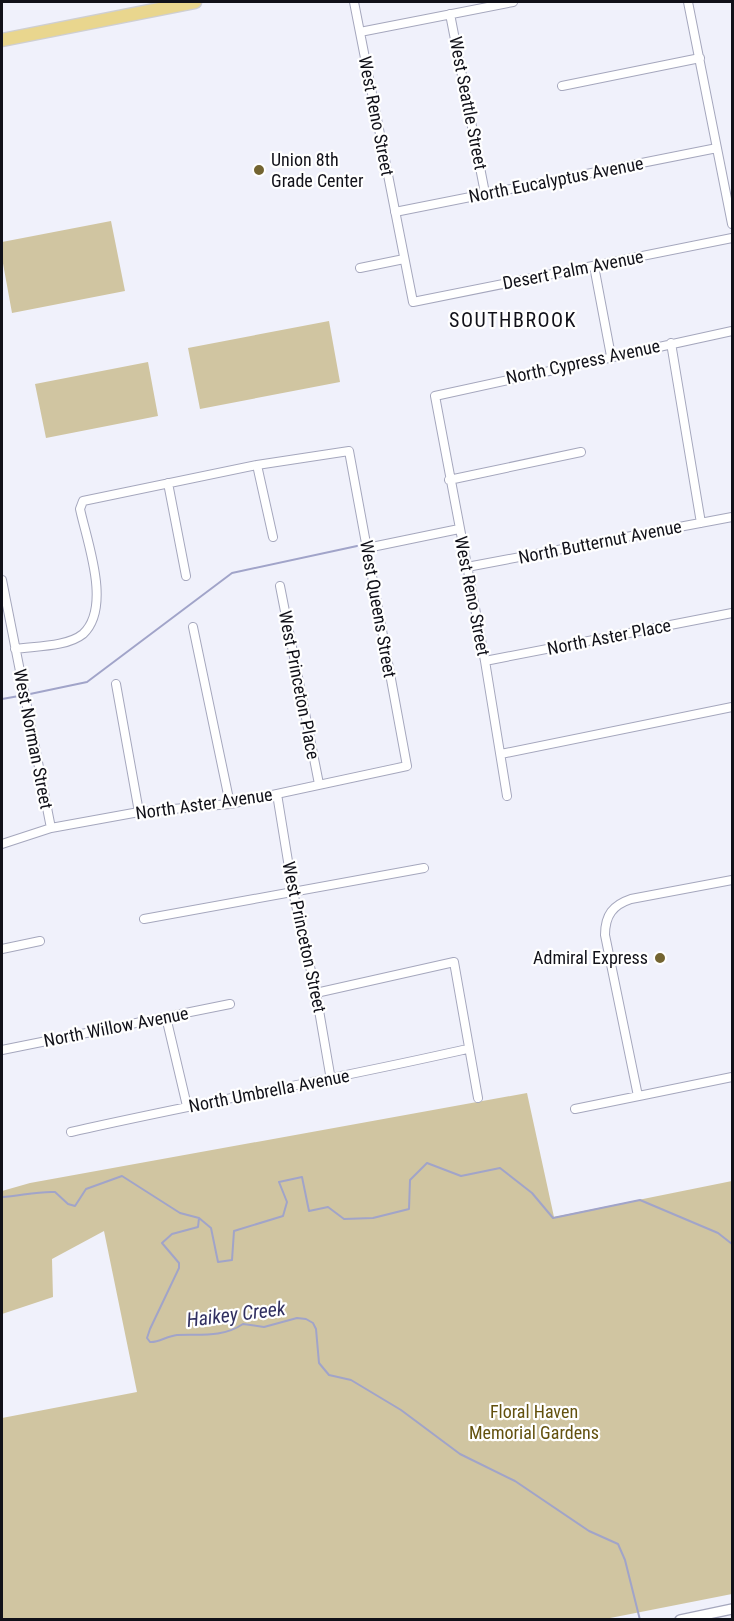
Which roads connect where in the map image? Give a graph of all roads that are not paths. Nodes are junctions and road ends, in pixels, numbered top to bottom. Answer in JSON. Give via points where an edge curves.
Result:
{"nodes":[{"id":1,"x":195,"y":2,"type":"edge"},
{"id":2,"x":354,"y":2,"type":"edge"},
{"id":3,"x":513,"y":2,"type":"edge"},
{"id":4,"x":688,"y":2,"type":"edge"},
{"id":5,"x":450,"y":14,"type":"junction"},
{"id":6,"x":360,"y":32,"type":"junction"},
{"id":7,"x":2,"y":40,"type":"edge"},
{"id":8,"x":700,"y":58,"type":"junction"},
{"id":9,"x":562,"y":86,"type":"dead end"},
{"id":10,"x":717,"y":148,"type":"junction"},
{"id":11,"x":485,"y":193,"type":"junction"},
{"id":12,"x":395,"y":212,"type":"junction"},
{"id":13,"x":732,"y":224,"type":"edge"},
{"id":14,"x":732,"y":238,"type":"edge"},
{"id":15,"x":404,"y":259,"type":"junction"},
{"id":16,"x":594,"y":266,"type":"junction"},
{"id":17,"x":360,"y":268,"type":"dead end"},
{"id":18,"x":413,"y":302,"type":"joint"},
{"id":19,"x":732,"y":331,"type":"edge"},
{"id":20,"x":671,"y":343,"type":"junction"},
{"id":21,"x":611,"y":356,"type":"junction"},
{"id":22,"x":435,"y":396,"type":"joint"},
{"id":23,"x":581,"y":452,"type":"dead end"},
{"id":24,"x":257,"y":465,"type":"junction"},
{"id":25,"x":449,"y":480,"type":"junction"},
{"id":26,"x":168,"y":483,"type":"junction"},
{"id":27,"x":732,"y":517,"type":"edge"},
{"id":28,"x":701,"y":523,"type":"junction"},
{"id":29,"x":459,"y":529,"type":"junction"},
{"id":30,"x":273,"y":537,"type":"dead end"},
{"id":31,"x":367,"y":548,"type":"junction"},
{"id":32,"x":467,"y":567,"type":"junction"},
{"id":33,"x":186,"y":576,"type":"dead end"},
{"id":34,"x":2,"y":580,"type":"edge"},
{"id":35,"x":280,"y":586,"type":"dead end"},
{"id":36,"x":732,"y":613,"type":"edge"},
{"id":37,"x":193,"y":627,"type":"dead end"},
{"id":38,"x":15,"y":649,"type":"junction"},
{"id":39,"x":485,"y":661,"type":"junction"},
{"id":40,"x":116,"y":684,"type":"dead end"},
{"id":41,"x":732,"y":707,"type":"edge"},
{"id":42,"x":501,"y":754,"type":"junction"},
{"id":43,"x":407,"y":766,"type":"joint"},
{"id":44,"x":319,"y":784,"type":"junction"},
{"id":45,"x":277,"y":794,"type":"junction"},
{"id":46,"x":507,"y":796,"type":"dead end"},
{"id":47,"x":230,"y":804,"type":"junction"},
{"id":48,"x":139,"y":812,"type":"junction"},
{"id":49,"x":51,"y":828,"type":"junction"},
{"id":50,"x":2,"y":844,"type":"edge"},
{"id":51,"x":424,"y":868,"type":"dead end"},
{"id":52,"x":732,"y":880,"type":"edge"},
{"id":53,"x":293,"y":892,"type":"junction"},
{"id":54,"x":144,"y":919,"type":"dead end"},
{"id":55,"x":40,"y":941,"type":"dead end"},
{"id":56,"x":2,"y":949,"type":"edge"},
{"id":57,"x":316,"y":993,"type":"junction"},
{"id":58,"x":230,"y":1004,"type":"dead end"},
{"id":59,"x":166,"y":1017,"type":"junction"},
{"id":60,"x":467,"y":1049,"type":"junction"},
{"id":61,"x":2,"y":1050,"type":"edge"},
{"id":62,"x":732,"y":1077,"type":"edge"},
{"id":63,"x":332,"y":1080,"type":"junction"},
{"id":64,"x":638,"y":1096,"type":"junction"},
{"id":65,"x":478,"y":1098,"type":"dead end"},
{"id":66,"x":187,"y":1106,"type":"junction"},
{"id":67,"x":575,"y":1108,"type":"dead end"},
{"id":68,"x":71,"y":1132,"type":"dead end"},
{"id":69,"x":732,"y":1610,"type":"edge"},
{"id":70,"x":680,"y":1620,"type":"edge"}],
"edges":[{"from":1,"to":7,"type":"main road"},
{"from":2,"to":6,"type":"street","name":"West Reno Street"},
{"from":3,"to":5,"type":"street"},
{"from":4,"to":8,"type":"street"},
{"from":5,"to":6,"type":"street"},
{"from":5,"to":11,"type":"street","name":"West Seattle Street"},
{"from":6,"to":12,"type":"street","name":"West Reno Street"},
{"from":8,"to":9,"type":"street"},
{"from":8,"to":10,"type":"street"},
{"from":10,"to":11,"type":"street","name":"North Eucalyptus Avenue"},
{"from":10,"to":13,"type":"street"},
{"from":11,"to":12,"type":"street","name":"North Eucalyptus Avenue"},
{"from":12,"to":15,"type":"street","name":"West Reno Street"},
{"from":14,"to":16,"type":"street","name":"Desert Palm Avenue"},
{"from":15,"to":17,"type":"street"},
{"from":15,"to":18,"type":"street","name":"West Reno Street"},
{"from":16,"to":18,"type":"street","name":"Desert Palm Avenue"},
{"from":16,"to":21,"type":"street"},
{"from":19,"to":20,"type":"street","name":"North Cypress Avenue"},
{"from":20,"to":21,"type":"street","name":"North Cypress Avenue"},
{"from":20,"to":28,"type":"street"},
{"from":21,"to":22,"type":"street","name":"North Cypress Avenue"},
{"from":22,"to":25,"type":"street","name":"West Reno Street"},
{"from":23,"to":25,"type":"street"},
{"from":24,"to":26,"type":"street"},
{"from":24,"to":30,"type":"street"},
{"from":24,"to":31,"type":"street","name":"West Queens Street","via":[[349,451]]},
{"from":25,"to":29,"type":"street","name":"West Reno Street"},
{"from":26,"to":33,"type":"street"},
{"from":26,"to":38,"type":"street","via":[[83,501],[80,509],[97,587],[97,606],[82,634],[62,642]]},
{"from":27,"to":28,"type":"street","name":"North Butternut Avenue"},
{"from":28,"to":32,"type":"street","name":"North Butternut Avenue"},
{"from":29,"to":31,"type":"street"},
{"from":29,"to":32,"type":"street","name":"West Reno Street"},
{"from":31,"to":43,"type":"street","name":"West Queens Street"},
{"from":32,"to":39,"type":"street","name":"West Reno Street"},
{"from":34,"to":38,"type":"street","name":"West Norman Street"},
{"from":35,"to":44,"type":"street","name":"West Princeton Place"},
{"from":36,"to":39,"type":"street","name":"North Aster Place"},
{"from":37,"to":47,"type":"street"},
{"from":38,"to":49,"type":"street","name":"West Norman Street"},
{"from":39,"to":42,"type":"street","name":"West Reno Street"},
{"from":40,"to":48,"type":"street"},
{"from":41,"to":42,"type":"street"},
{"from":42,"to":46,"type":"street","name":"West Reno Street"},
{"from":43,"to":44,"type":"street","name":"North Aster Avenue"},
{"from":44,"to":45,"type":"street","name":"North Aster Avenue"},
{"from":45,"to":47,"type":"street","name":"North Aster Avenue"},
{"from":45,"to":53,"type":"street","name":"West Princeton Street"},
{"from":47,"to":48,"type":"street","name":"North Aster Avenue"},
{"from":48,"to":49,"type":"street","name":"North Aster Avenue"},
{"from":49,"to":50,"type":"street","name":"North Aster Avenue"},
{"from":51,"to":53,"type":"street"},
{"from":52,"to":64,"type":"street","via":[[622,902],[608,917],[605,934]]},
{"from":53,"to":54,"type":"street"},
{"from":53,"to":57,"type":"street","name":"West Princeton Street"},
{"from":55,"to":56,"type":"street"},
{"from":57,"to":60,"type":"street","via":[[454,962]]},
{"from":57,"to":63,"type":"street","name":"West Princeton Street"},
{"from":58,"to":59,"type":"street","name":"North Willow Avenue"},
{"from":59,"to":61,"type":"street","name":"North Willow Avenue"},
{"from":59,"to":66,"type":"street"},
{"from":60,"to":63,"type":"street","name":"North Umbrella Avenue"},
{"from":60,"to":65,"type":"street"},
{"from":62,"to":64,"type":"street"},
{"from":63,"to":66,"type":"street","name":"North Umbrella Avenue"},
{"from":64,"to":67,"type":"street"},
{"from":66,"to":68,"type":"street","name":"North Umbrella Avenue"},
{"from":69,"to":70,"type":"street"}]}
